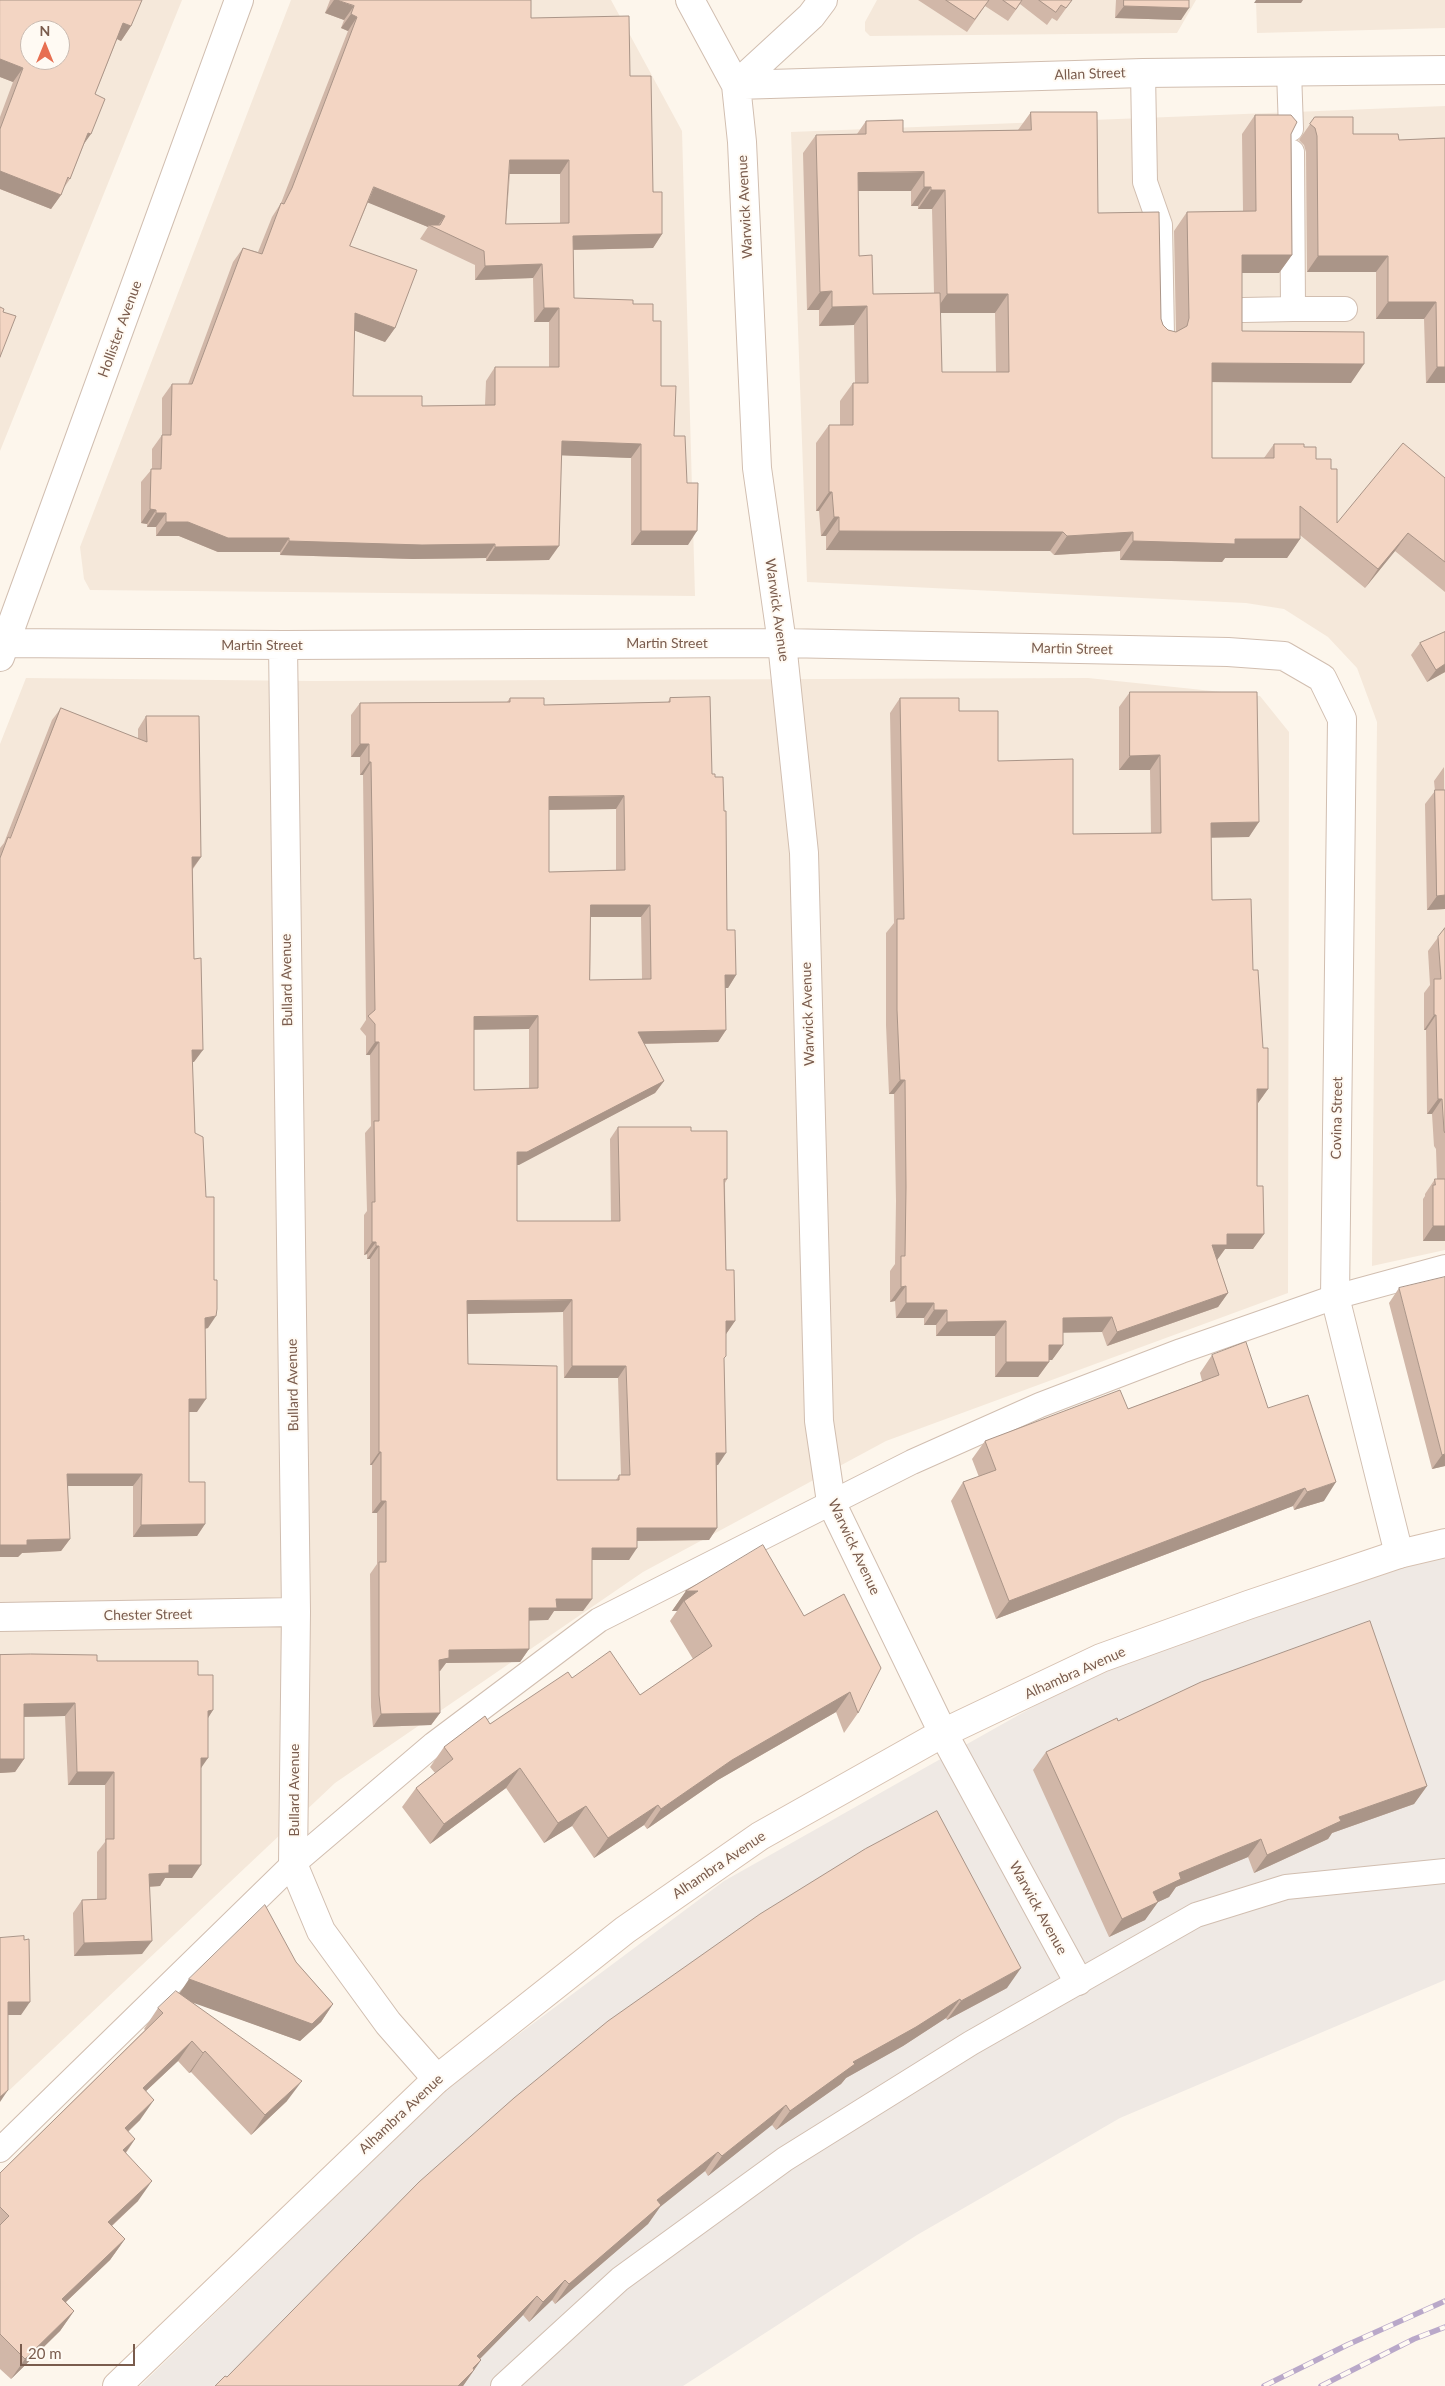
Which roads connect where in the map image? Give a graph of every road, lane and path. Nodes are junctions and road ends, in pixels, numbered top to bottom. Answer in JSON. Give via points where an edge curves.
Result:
{"nodes":[{"id":1,"x":240,"y":0,"type":"edge"},
{"id":2,"x":690,"y":0,"type":"edge"},
{"id":3,"x":823,"y":0,"type":"edge"},
{"id":4,"x":1445,"y":70,"type":"edge"},
{"id":5,"x":1288,"y":71,"type":"junction"},
{"id":6,"x":1143,"y":72,"type":"junction"},
{"id":7,"x":736,"y":85,"type":"junction"},
{"id":8,"x":1291,"y":129,"type":"edge"},
{"id":9,"x":1292,"y":152,"type":"edge"},
{"id":10,"x":1293,"y":309,"type":"junction"},
{"id":11,"x":1346,"y":309,"type":"dead end"},
{"id":12,"x":1244,"y":310,"type":"edge"},
{"id":13,"x":1162,"y":337,"type":"edge"},
{"id":14,"x":782,"y":643,"type":"junction"},
{"id":15,"x":283,"y":645,"type":"junction"},
{"id":16,"x":3,"y":650,"type":"edge"},
{"id":17,"x":1322,"y":678,"type":"joint"},
{"id":18,"x":1445,"y":1267,"type":"edge"},
{"id":19,"x":1335,"y":1296,"type":"junction"},
{"id":20,"x":831,"y":1502,"type":"junction"},
{"id":21,"x":1445,"y":1543,"type":"edge"},
{"id":22,"x":1399,"y":1554,"type":"junction"},
{"id":23,"x":296,"y":1612,"type":"junction"},
{"id":24,"x":0,"y":1617,"type":"edge"},
{"id":25,"x":943,"y":1733,"type":"junction"},
{"id":26,"x":294,"y":1864,"type":"junction"},
{"id":27,"x":1445,"y":1871,"type":"edge"},
{"id":28,"x":1078,"y":1982,"type":"junction"},
{"id":29,"x":437,"y":2079,"type":"junction"},
{"id":30,"x":0,"y":2150,"type":"edge"},
{"id":31,"x":117,"y":2386,"type":"edge"},
{"id":32,"x":503,"y":2386,"type":"edge"}],
"edges":[{"from":1,"to":16,"type":"street","name":"Hollister Avenue"},
{"from":2,"to":7,"type":"street","name":"Warwick Avenue"},
{"from":3,"to":7,"type":"street","via":[[811,16]]},
{"from":4,"to":5,"type":"street","name":"Allan Street"},
{"from":5,"to":6,"type":"street","name":"Allan Street"},
{"from":5,"to":8,"type":"lane"},
{"from":6,"to":7,"type":"street","name":"Allan Street"},
{"from":6,"to":13,"type":"lane","via":[[1145,182],[1160,225]]},
{"from":7,"to":14,"type":"street","name":"Warwick Avenue","via":[[742,142],[758,468]]},
{"from":9,"to":10,"type":"lane"},
{"from":10,"to":11,"type":"lane"},
{"from":10,"to":12,"type":"lane"},
{"from":14,"to":15,"type":"street","name":"Martin Street"},
{"from":14,"to":17,"type":"street","name":"Martin Street","via":[[1228,652],[1284,656]]},
{"from":14,"to":20,"type":"street","name":"Warwick Avenue","via":[[804,853],[819,1421]]},
{"from":15,"to":16,"type":"street","name":"Martin Street"},
{"from":15,"to":23,"type":"street","name":"Bullard Avenue"},
{"from":17,"to":19,"type":"street","name":"Covina Street","via":[[1342,719]]},
{"from":18,"to":19,"type":"lane"},
{"from":19,"to":20,"type":"lane","via":[[1040,1405]]},
{"from":19,"to":22,"type":"street","name":"Covina Street"},
{"from":20,"to":25,"type":"street","name":"Warwick Avenue"},
{"from":20,"to":26,"type":"lane","via":[[599,1620],[434,1744]]},
{"from":21,"to":22,"type":"street","name":"Alhambra Avenue"},
{"from":22,"to":25,"type":"street","name":"Alhambra Avenue","via":[[1101,1658]]},
{"from":23,"to":24,"type":"street","name":"Chester Street"},
{"from":23,"to":26,"type":"street","name":"Bullard Avenue"},
{"from":25,"to":28,"type":"street","name":"Warwick Avenue"},
{"from":25,"to":29,"type":"street","name":"Alhambra Avenue","via":[[760,1836],[625,1930]]},
{"from":26,"to":29,"type":"street","name":"Bullard Avenue","via":[[321,1931],[388,2023]]},
{"from":26,"to":30,"type":"lane"},
{"from":27,"to":28,"type":"lane","via":[[1286,1887],[1196,1915]]},
{"from":28,"to":32,"type":"lane","via":[[785,2159],[620,2280]]},
{"from":29,"to":31,"type":"street","name":"Alhambra Avenue"}]}
